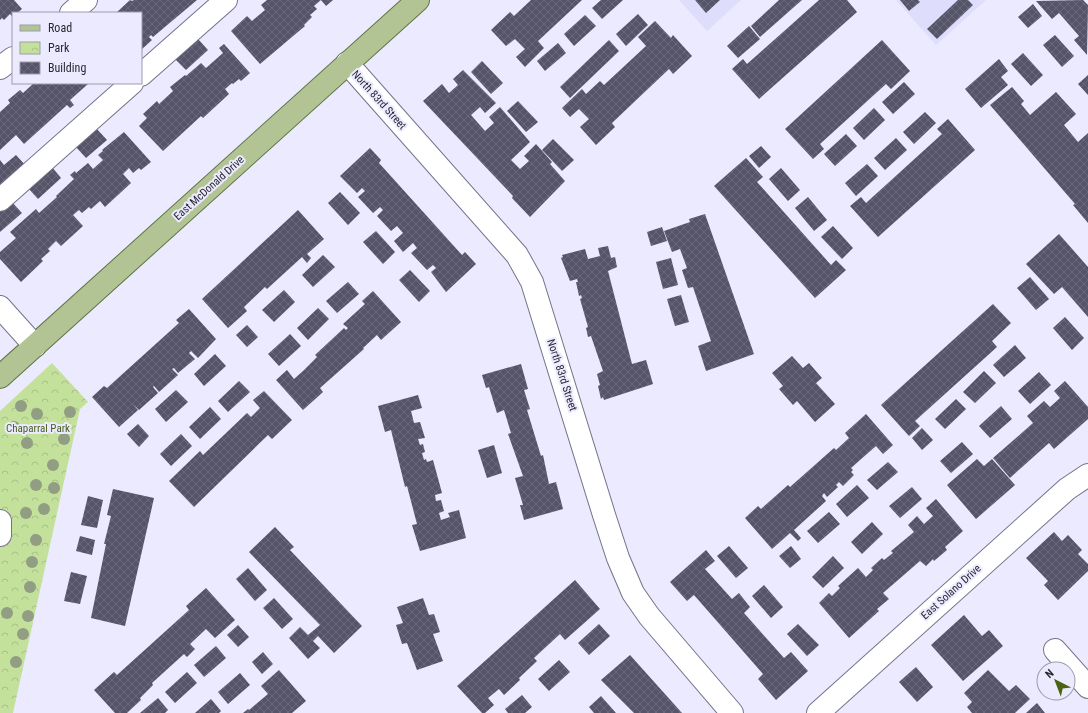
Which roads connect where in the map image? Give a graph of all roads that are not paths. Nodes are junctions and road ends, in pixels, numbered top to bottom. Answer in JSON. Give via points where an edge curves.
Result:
{"nodes":[{"id":1,"x":86,"y":0,"type":"edge"},
{"id":2,"x":226,"y":0,"type":"edge"},
{"id":3,"x":418,"y":0,"type":"edge"},
{"id":4,"x":72,"y":12,"type":"edge"},
{"id":5,"x":12,"y":59,"type":"edge"},
{"id":6,"x":347,"y":64,"type":"junction"},
{"id":7,"x":0,"y":68,"type":"edge"},
{"id":8,"x":142,"y":74,"type":"edge"},
{"id":9,"x":131,"y":84,"type":"edge"},
{"id":10,"x":0,"y":200,"type":"edge"},
{"id":11,"x":0,"y":307,"type":"edge"},
{"id":12,"x":35,"y":346,"type":"junction"},
{"id":13,"x":0,"y":377,"type":"edge"},
{"id":14,"x":1088,"y":475,"type":"edge"},
{"id":15,"x":0,"y":521,"type":"edge"},
{"id":16,"x":0,"y":534,"type":"edge"},
{"id":17,"x":1055,"y":650,"type":"dead end"},
{"id":18,"x":1088,"y":687,"type":"edge"},
{"id":19,"x":732,"y":713,"type":"edge"},
{"id":20,"x":818,"y":713,"type":"edge"}],
"edges":[{"from":1,"to":4,"type":"street"},
{"from":2,"to":8,"type":"street"},
{"from":3,"to":6,"type":"main road","name":"East McDonald Drive"},
{"from":5,"to":7,"type":"street"},
{"from":6,"to":12,"type":"main road","name":"East McDonald Drive"},
{"from":6,"to":19,"type":"street","name":"North 83rd Street","via":[[517,255],[532,282],[604,515],[633,593],[649,616]]},
{"from":9,"to":10,"type":"street"},
{"from":11,"to":12,"type":"street"},
{"from":12,"to":13,"type":"main road","name":"East McDonald Drive"},
{"from":14,"to":20,"type":"street","name":"East Solano Drive","via":[[1067,488]]},
{"from":15,"to":16,"type":"street"},
{"from":17,"to":18,"type":"street"}]}
